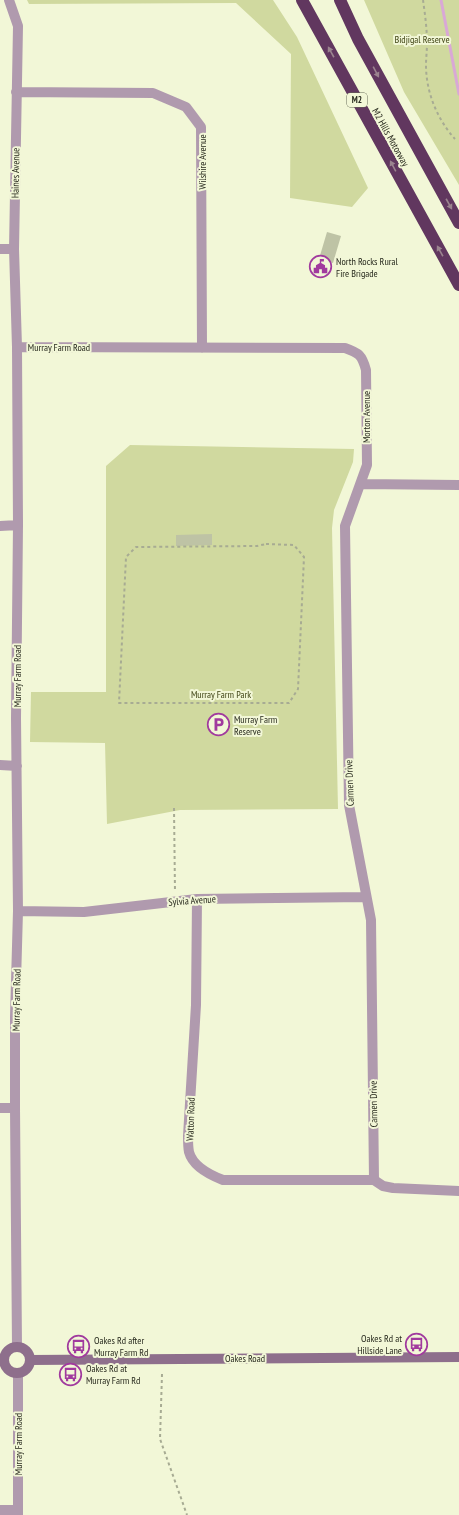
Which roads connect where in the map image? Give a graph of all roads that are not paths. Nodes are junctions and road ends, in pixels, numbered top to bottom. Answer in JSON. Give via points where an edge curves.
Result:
{"nodes":[{"id":1,"x":9,"y":0,"type":"edge"},
{"id":2,"x":302,"y":0,"type":"edge"},
{"id":3,"x":340,"y":0,"type":"edge"},
{"id":4,"x":16,"y":92,"type":"junction"},
{"id":5,"x":459,"y":223,"type":"edge"},
{"id":6,"x":0,"y":249,"type":"edge"},
{"id":7,"x":14,"y":249,"type":"junction"},
{"id":8,"x":459,"y":285,"type":"edge"},
{"id":9,"x":17,"y":347,"type":"junction"},
{"id":10,"x":202,"y":348,"type":"junction"},
{"id":11,"x":357,"y":353,"type":"joint"},
{"id":12,"x":361,"y":484,"type":"junction"},
{"id":13,"x":459,"y":485,"type":"edge"},
{"id":14,"x":0,"y":526,"type":"edge"},
{"id":15,"x":18,"y":526,"type":"junction"},
{"id":16,"x":0,"y":765,"type":"edge"},
{"id":17,"x":17,"y":766,"type":"junction"},
{"id":18,"x":366,"y":897,"type":"junction"},
{"id":19,"x":197,"y":899,"type":"junction"},
{"id":20,"x":18,"y":911,"type":"junction"},
{"id":21,"x":0,"y":1108,"type":"edge"},
{"id":22,"x":15,"y":1108,"type":"junction"},
{"id":23,"x":374,"y":1180,"type":"junction"},
{"id":24,"x":459,"y":1191,"type":"edge"},
{"id":25,"x":17,"y":1347,"type":"junction"},
{"id":26,"x":459,"y":1357,"type":"edge"},
{"id":27,"x":2,"y":1360,"type":"edge"},
{"id":28,"x":30,"y":1360,"type":"junction"},
{"id":29,"x":18,"y":1373,"type":"junction"},
{"id":30,"x":0,"y":1510,"type":"edge"},
{"id":31,"x":18,"y":1512,"type":"edge"}],
"edges":[{"from":1,"to":4,"type":"street","name":"Haines Avenue","via":[[18,26]]},
{"from":8,"to":2,"type":"highway","name":"M2 Hills Motorway","number":"M2","one_way":true},
{"from":3,"to":5,"type":"highway","name":"M2 Hills Motorway","one_way":true,"via":[[358,39]]},
{"from":4,"to":7,"type":"street","name":"Haines Avenue"},
{"from":4,"to":10,"type":"street","name":"Wilshire Avenue","via":[[153,93],[186,108],[201,127]]},
{"from":6,"to":7,"type":"street"},
{"from":7,"to":9,"type":"street","name":"Haines Avenue"},
{"from":9,"to":10,"type":"street","name":"Murray Farm Road"},
{"from":9,"to":15,"type":"street","name":"Murray Farm Road"},
{"from":10,"to":11,"type":"street","name":"Murray Farm Road","via":[[345,348]]},
{"from":11,"to":12,"type":"street","name":"Morton Avenue","via":[[363,360],[366,370],[367,465]]},
{"from":12,"to":13,"type":"street"},
{"from":12,"to":18,"type":"street","name":"Carmen Drive","via":[[345,526],[349,805]]},
{"from":14,"to":15,"type":"street"},
{"from":15,"to":17,"type":"street","name":"Murray Farm Road"},
{"from":16,"to":17,"type":"street"},
{"from":17,"to":20,"type":"street","name":"Murray Farm Road"},
{"from":18,"to":19,"type":"street","name":"Sylvia Avenue"},
{"from":18,"to":23,"type":"street","name":"Carmen Drive","via":[[371,920]]},
{"from":19,"to":20,"type":"street","name":"Sylvia Avenue","via":[[84,912]]},
{"from":19,"to":23,"type":"street","name":"Watton Road","via":[[196,1005],[188,1136],[192,1160],[212,1176],[223,1180]]},
{"from":20,"to":22,"type":"street","name":"Murray Farm Road"},
{"from":21,"to":22,"type":"street"},
{"from":22,"to":25,"type":"street","name":"Murray Farm Road"},
{"from":23,"to":24,"type":"street","name":"Watton Road","via":[[383,1186],[393,1188]]},
{"from":25,"to":27,"type":"main road","via":[[6,1353]]},
{"from":25,"to":28,"type":"main road","via":[[28,1352]]},
{"from":26,"to":28,"type":"main road","name":"Oakes Road"},
{"from":27,"to":29,"type":"main road","via":[[10,1371]]},
{"from":28,"to":29,"type":"main road","via":[[28,1368]]},
{"from":29,"to":31,"type":"street","name":"Murray Farm Road"},
{"from":30,"to":31,"type":"street"}]}
